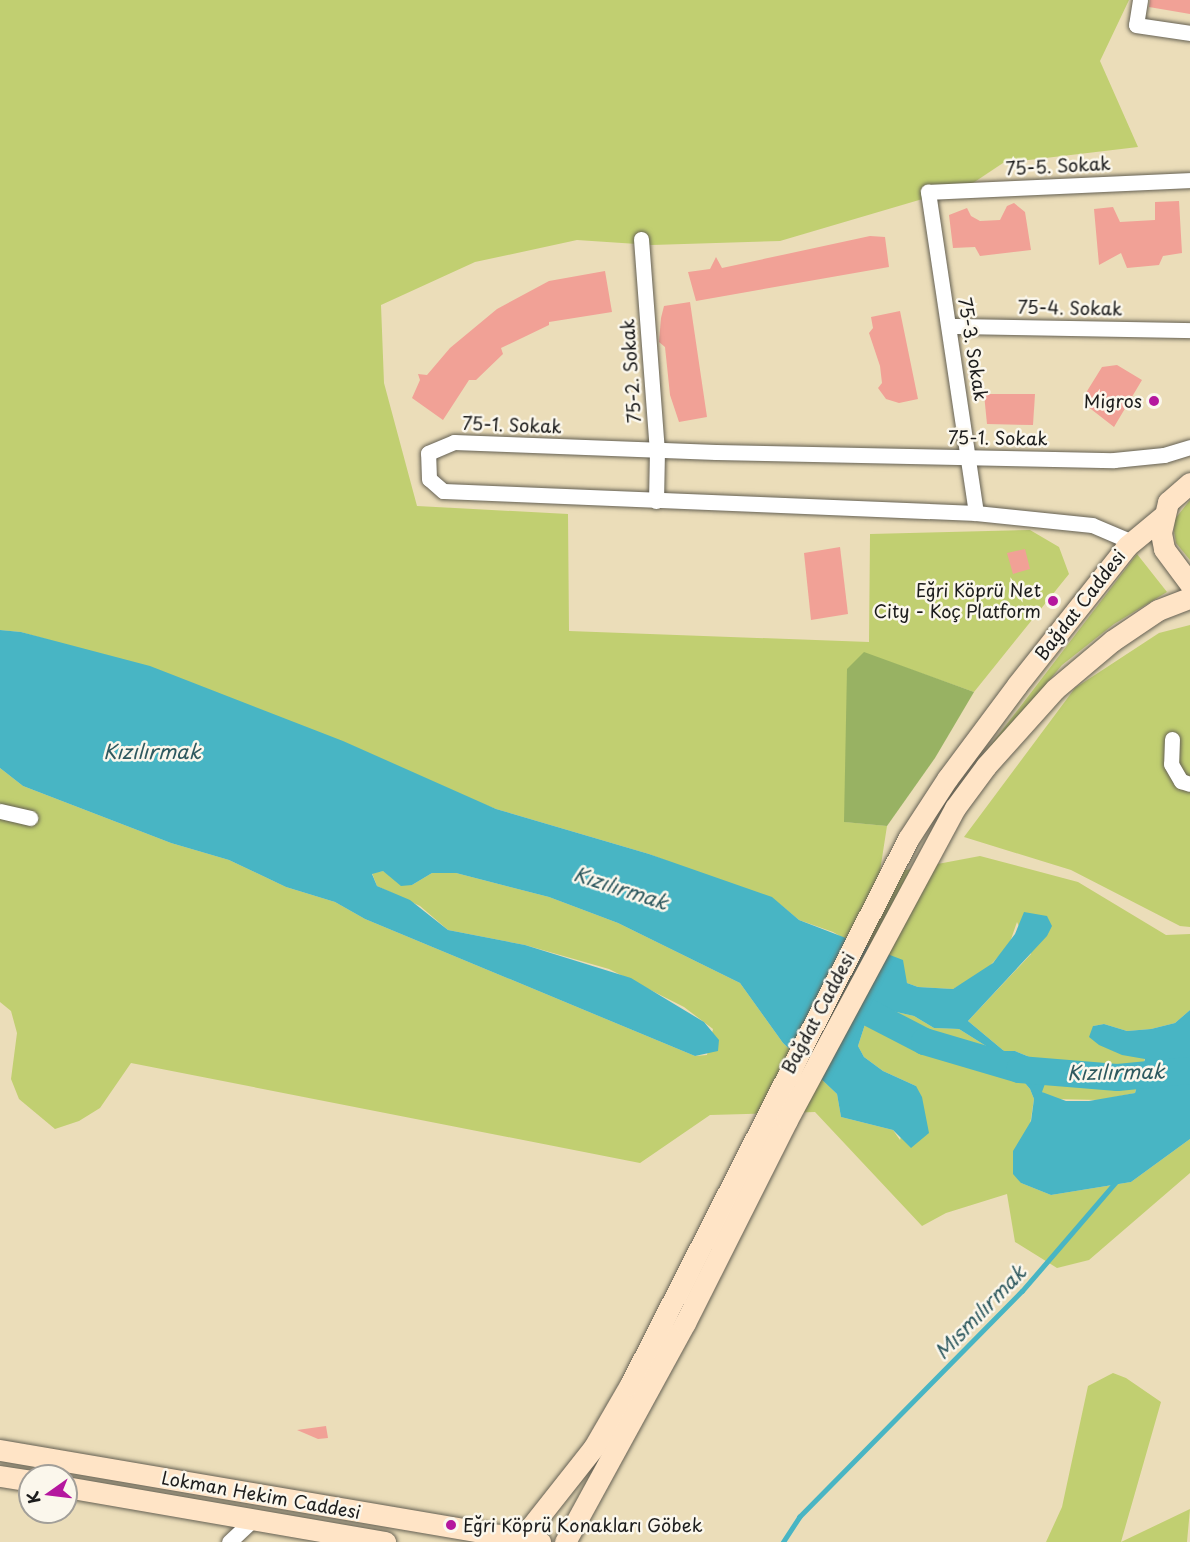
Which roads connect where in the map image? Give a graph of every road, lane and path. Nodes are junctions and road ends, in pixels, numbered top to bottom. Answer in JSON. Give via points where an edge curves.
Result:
{"nodes":[{"id":1,"x":1140,"y":0,"type":"edge"},
{"id":2,"x":1190,"y":33,"type":"edge"},
{"id":3,"x":1190,"y":180,"type":"edge"},
{"id":4,"x":928,"y":192,"type":"joint"},
{"id":5,"x":641,"y":239,"type":"dead end"},
{"id":6,"x":950,"y":326,"type":"junction"},
{"id":7,"x":1190,"y":330,"type":"edge"},
{"id":8,"x":1190,"y":447,"type":"edge"},
{"id":9,"x":657,"y":450,"type":"junction"},
{"id":10,"x":970,"y":457,"type":"junction"},
{"id":11,"x":1190,"y":468,"type":"edge"},
{"id":12,"x":1184,"y":486,"type":"edge"},
{"id":13,"x":656,"y":501,"type":"junction"},
{"id":14,"x":976,"y":513,"type":"junction"},
{"id":15,"x":1162,"y":517,"type":"junction"},
{"id":16,"x":1132,"y":542,"type":"junction"},
{"id":17,"x":1190,"y":584,"type":"edge"},
{"id":18,"x":1190,"y":598,"type":"edge"},
{"id":19,"x":1172,"y":739,"type":"dead end"},
{"id":20,"x":1190,"y":784,"type":"edge"},
{"id":21,"x":0,"y":811,"type":"edge"},
{"id":22,"x":30,"y":818,"type":"dead end"},
{"id":23,"x":0,"y":1450,"type":"edge"},
{"id":24,"x":0,"y":1477,"type":"edge"},
{"id":25,"x":18,"y":1479,"type":"edge"},
{"id":26,"x":78,"y":1489,"type":"edge"},
{"id":27,"x":254,"y":1519,"type":"junction"},
{"id":28,"x":527,"y":1541,"type":"edge"},
{"id":29,"x":229,"y":1542,"type":"edge"},
{"id":30,"x":385,"y":1542,"type":"edge"},
{"id":31,"x":565,"y":1542,"type":"edge"}],
"edges":[{"from":1,"to":2,"type":"street","via":[[1136,25]]},
{"from":3,"to":4,"type":"street","name":"75-5. Sokak"},
{"from":4,"to":6,"type":"street","name":"75-3. Sokak"},
{"from":5,"to":9,"type":"street","name":"75-2. Sokak"},
{"from":6,"to":7,"type":"street","name":"75-4. Sokak"},
{"from":6,"to":10,"type":"street","name":"75-3. Sokak"},
{"from":8,"to":10,"type":"street","name":"75-1. Sokak","via":[[1164,455],[1114,460]]},
{"from":9,"to":10,"type":"street","name":"75-1. Sokak"},
{"from":9,"to":13,"type":"street","name":"75-2. Sokak"},
{"from":9,"to":13,"type":"street","name":"75-1. Sokak","via":[[454,442],[428,453],[429,479],[443,491]]},
{"from":10,"to":14,"type":"street","name":"75-3. Sokak"},
{"from":11,"to":12,"type":"main road","name":"Bağdat Caddesi"},
{"from":12,"to":15,"type":"main road","name":"Bağdat Caddesi"},
{"from":13,"to":14,"type":"street","name":"75-1. Sokak"},
{"from":14,"to":16,"type":"street","name":"75-1. Sokak","via":[[1092,525]]},
{"from":15,"to":16,"type":"main road","name":"Bağdat Caddesi"},
{"from":15,"to":17,"type":"main road","via":[[1164,549]]},
{"from":16,"to":28,"type":"main road","name":"Bağdat Caddesi","via":[[1017,685],[908,839],[652,1343],[594,1447]]},
{"from":18,"to":31,"type":"main road","name":"Bağdat Caddesi","via":[[1158,610],[1112,641],[1055,689],[986,766],[955,808],[787,1120],[685,1323]]},
{"from":19,"to":20,"type":"street","via":[[1171,764],[1181,781]]},
{"from":21,"to":22,"type":"street"},
{"from":23,"to":28,"type":"main road","name":"Lokman Hekim Caddesi"},
{"from":24,"to":25,"type":"main road"},
{"from":26,"to":27,"type":"main road","name":"Lokman Hekim Caddesi"},
{"from":27,"to":29,"type":"street"},
{"from":27,"to":30,"type":"main road","name":"Lokman Hekim Caddesi"}]}
